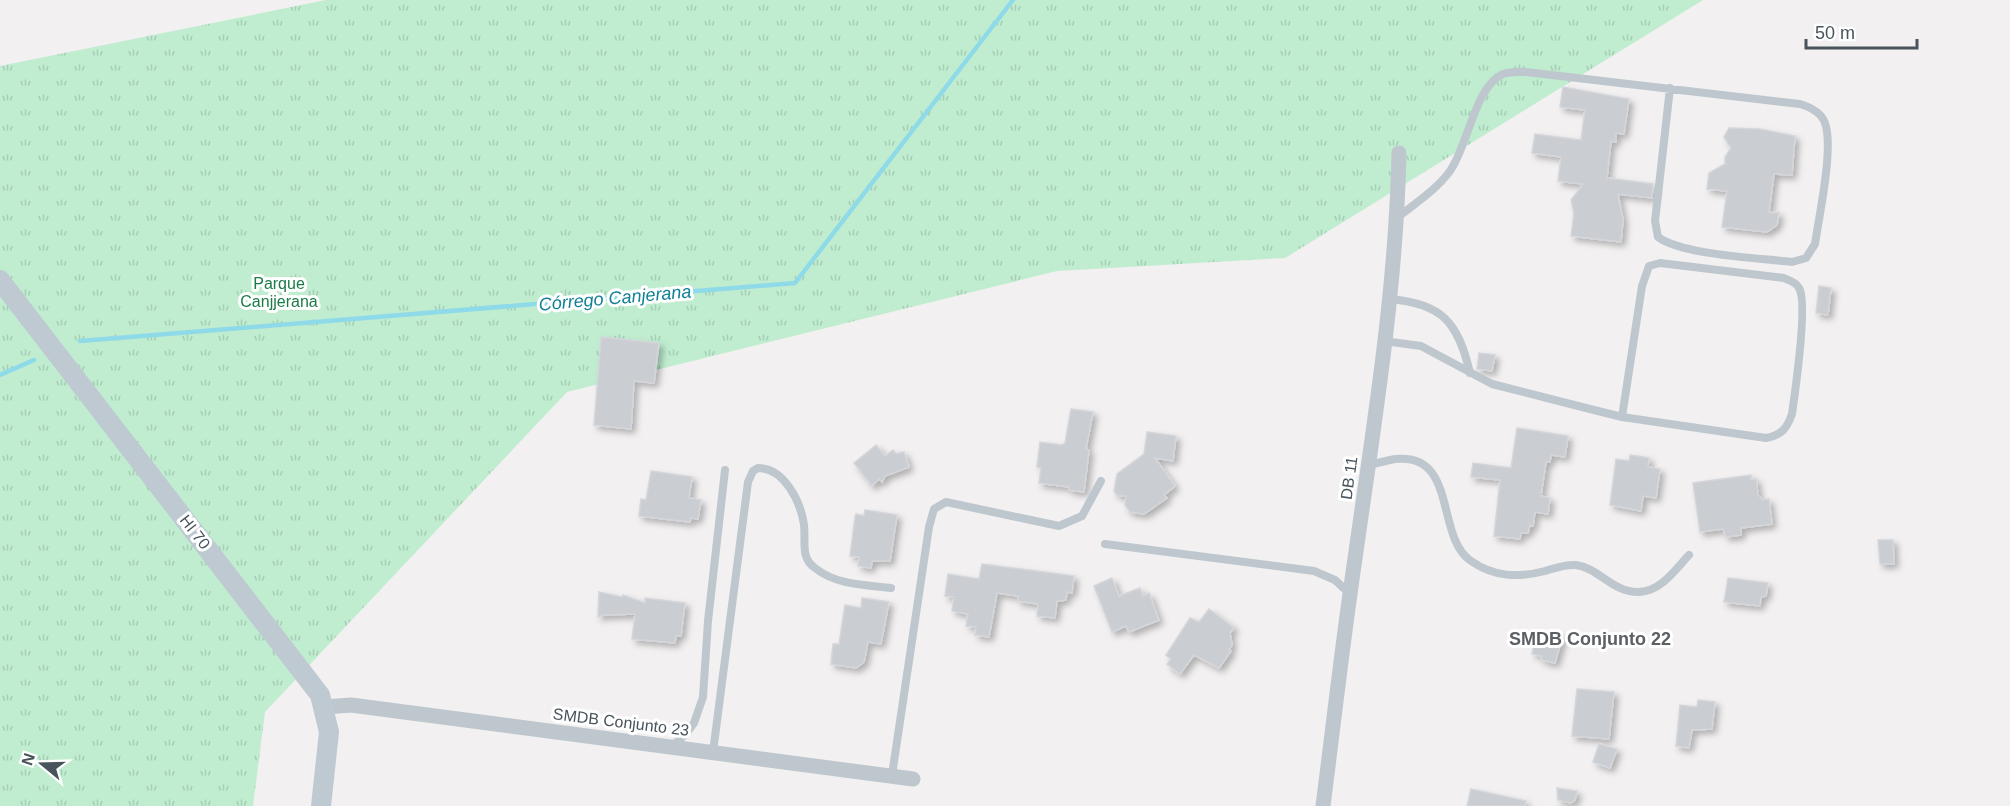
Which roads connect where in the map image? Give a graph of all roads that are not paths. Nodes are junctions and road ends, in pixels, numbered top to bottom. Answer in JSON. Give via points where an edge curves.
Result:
{"nodes":[{"id":1,"x":1670,"y":87,"type":"junction"},
{"id":2,"x":1399,"y":153,"type":"dead end"},
{"id":3,"x":1398,"y":217,"type":"junction"},
{"id":4,"x":0,"y":280,"type":"edge"},
{"id":5,"x":1389,"y":299,"type":"junction"},
{"id":6,"x":1384,"y":340,"type":"junction"},
{"id":7,"x":1470,"y":373,"type":"junction"},
{"id":8,"x":1622,"y":417,"type":"junction"},
{"id":9,"x":1370,"y":465,"type":"junction"},
{"id":10,"x":725,"y":470,"type":"dead end"},
{"id":11,"x":1101,"y":481,"type":"dead end"},
{"id":12,"x":1105,"y":544,"type":"dead end"},
{"id":13,"x":1689,"y":555,"type":"dead end"},
{"id":14,"x":891,"y":588,"type":"dead end"},
{"id":15,"x":1350,"y":594,"type":"junction"},
{"id":16,"x":325,"y":707,"type":"junction"},
{"id":17,"x":670,"y":747,"type":"junction"},
{"id":18,"x":713,"y":752,"type":"junction"},
{"id":19,"x":892,"y":775,"type":"junction"},
{"id":20,"x":913,"y":779,"type":"dead end"},
{"id":21,"x":321,"y":806,"type":"edge"},
{"id":22,"x":1323,"y":806,"type":"edge"}],
"edges":[{"from":1,"to":1,"type":"lane","via":[[1800,104],[1818,112],[1825,122],[1827,141],[1815,244],[1806,258],[1792,262],[1692,249],[1658,237],[1656,220]]},
{"from":1,"to":3,"type":"lane","via":[[1505,73],[1486,89],[1450,172]]},
{"from":2,"to":3,"type":"street","name":"DB 11"},
{"from":3,"to":5,"type":"street","name":"DB 11"},
{"from":4,"to":16,"type":"street","name":"HI 70","via":[[309,678]]},
{"from":5,"to":6,"type":"street","name":"DB 11"},
{"from":5,"to":7,"type":"lane","via":[[1430,306],[1445,318],[1457,331]]},
{"from":6,"to":7,"type":"lane","via":[[1421,346]]},
{"from":6,"to":9,"type":"street","name":"DB 11"},
{"from":7,"to":8,"type":"lane","via":[[1492,384]]},
{"from":8,"to":8,"type":"lane","via":[[1754,438],[1776,436],[1787,427],[1794,399],[1803,309],[1800,288],[1784,279],[1660,263],[1649,266],[1642,286]]},
{"from":9,"to":13,"type":"lane","via":[[1397,458],[1416,461],[1430,469],[1444,498],[1454,539],[1468,559],[1491,572],[1513,576],[1575,564],[1624,590],[1638,592],[1666,580]]},
{"from":9,"to":15,"type":"street","name":"DB 11"},
{"from":10,"to":17,"type":"lane","via":[[703,697],[694,723]]},
{"from":11,"to":19,"type":"lane","via":[[1082,516],[1059,526],[946,502],[934,509]]},
{"from":12,"to":15,"type":"lane","via":[[1314,571],[1335,580]]},
{"from":14,"to":18,"type":"lane","via":[[840,581],[814,568],[805,557],[804,525],[792,492],[770,470],[753,471],[748,482]]},
{"from":15,"to":22,"type":"street","name":"DB 11"},
{"from":16,"to":17,"type":"street","name":"SMDB Conjunto 23","via":[[351,705]]},
{"from":16,"to":21,"type":"street","name":"HI 70","via":[[329,732]]},
{"from":17,"to":18,"type":"street","name":"SMDB Conjunto 23"},
{"from":18,"to":19,"type":"street","name":"SMDB Conjunto 23"},
{"from":19,"to":20,"type":"street","name":"SMDB Conjunto 23"}]}
